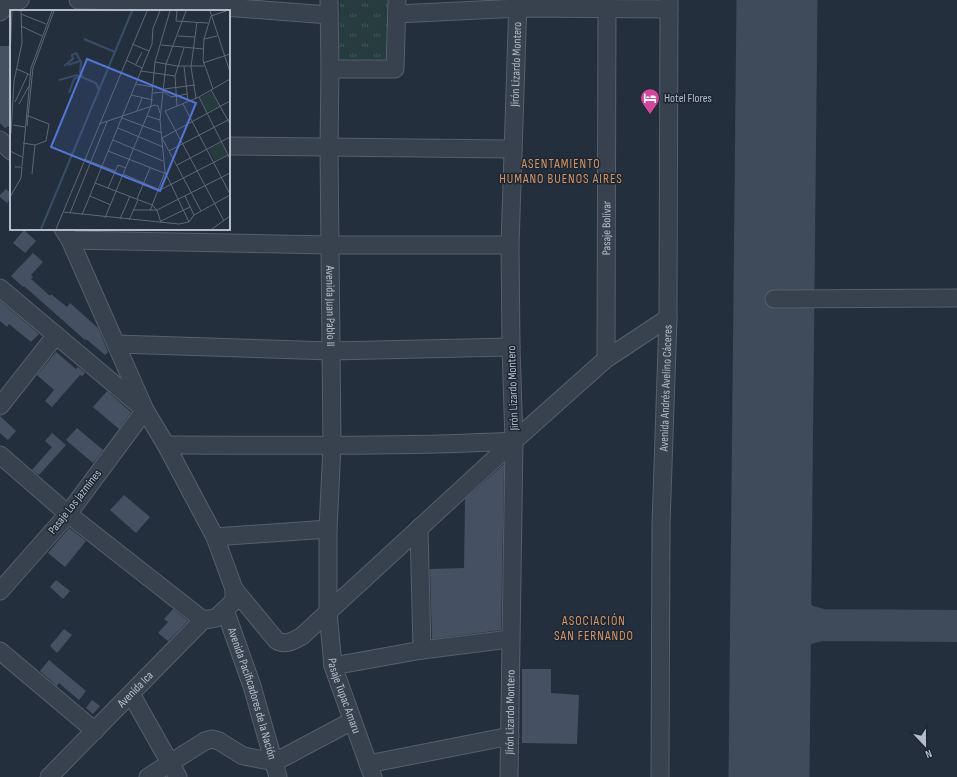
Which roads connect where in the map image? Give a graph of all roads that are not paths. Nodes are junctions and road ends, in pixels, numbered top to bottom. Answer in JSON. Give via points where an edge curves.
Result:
{"nodes":[{"id":1,"x":21,"y":0,"type":"edge"},
{"id":2,"x":78,"y":0,"type":"edge"},
{"id":3,"x":146,"y":4,"type":"edge"},
{"id":4,"x":518,"y":4,"type":"edge"},
{"id":5,"x":607,"y":5,"type":"edge"},
{"id":6,"x":669,"y":5,"type":"edge"},
{"id":7,"x":397,"y":7,"type":"edge"},
{"id":8,"x":329,"y":8,"type":"edge"},
{"id":9,"x":22,"y":10,"type":"edge"},
{"id":10,"x":0,"y":12,"type":"edge"},
{"id":11,"x":330,"y":69,"type":"junction"},
{"id":12,"x":0,"y":140,"type":"edge"},
{"id":13,"x":230,"y":146,"type":"edge"},
{"id":14,"x":329,"y":148,"type":"junction"},
{"id":15,"x":513,"y":149,"type":"junction"},
{"id":16,"x":10,"y":150,"type":"edge"},
{"id":17,"x":66,"y":234,"type":"edge"},
{"id":18,"x":330,"y":245,"type":"junction"},
{"id":19,"x":510,"y":245,"type":"junction"},
{"id":20,"x":0,"y":288,"type":"edge"},
{"id":21,"x":957,"y":298,"type":"edge"},
{"id":22,"x":774,"y":299,"type":"dead end"},
{"id":23,"x":668,"y":318,"type":"junction"},
{"id":24,"x":56,"y":335,"type":"junction"},
{"id":25,"x":117,"y":344,"type":"junction"},
{"id":26,"x":511,"y":347,"type":"junction"},
{"id":27,"x":331,"y":351,"type":"junction"},
{"id":28,"x":606,"y":359,"type":"junction"},
{"id":29,"x":0,"y":406,"type":"edge"},
{"id":30,"x":145,"y":410,"type":"junction"},
{"id":31,"x":514,"y":441,"type":"junction"},
{"id":32,"x":166,"y":445,"type":"junction"},
{"id":33,"x":332,"y":446,"type":"junction"},
{"id":34,"x":0,"y":455,"type":"edge"},
{"id":35,"x":68,"y":514,"type":"junction"},
{"id":36,"x":419,"y":528,"type":"junction"},
{"id":37,"x":328,"y":529,"type":"junction"},
{"id":38,"x":215,"y":537,"type":"junction"},
{"id":39,"x":234,"y":589,"type":"junction"},
{"id":40,"x":0,"y":591,"type":"edge"},
{"id":41,"x":226,"y":610,"type":"junction"},
{"id":42,"x":328,"y":612,"type":"junction"},
{"id":43,"x":203,"y":620,"type":"junction"},
{"id":44,"x":510,"y":639,"type":"junction"},
{"id":45,"x":422,"y":650,"type":"junction"},
{"id":46,"x":0,"y":651,"type":"edge"},
{"id":47,"x":333,"y":666,"type":"junction"},
{"id":48,"x":131,"y":694,"type":"junction"},
{"id":49,"x":352,"y":721,"type":"junction"},
{"id":50,"x":95,"y":731,"type":"junction"},
{"id":51,"x":510,"y":736,"type":"junction"},
{"id":52,"x":175,"y":770,"type":"edge"},
{"id":53,"x":276,"y":770,"type":"edge"},
{"id":54,"x":371,"y":770,"type":"edge"},
{"id":55,"x":58,"y":774,"type":"edge"},
{"id":56,"x":148,"y":777,"type":"edge"},
{"id":57,"x":510,"y":777,"type":"edge"},
{"id":58,"x":660,"y":777,"type":"edge"}],
"edges":[{"from":1,"to":9,"type":"street"},
{"from":1,"to":10,"type":"street"},
{"from":2,"to":3,"type":"street"},
{"from":3,"to":8,"type":"street"},
{"from":4,"to":5,"type":"street"},
{"from":4,"to":7,"type":"street"},
{"from":4,"to":15,"type":"street","name":"Jirón Lizardo Montero"},
{"from":5,"to":6,"type":"street"},
{"from":5,"to":28,"type":"street","name":"Pasaje Bolívar"},
{"from":6,"to":23,"type":"street","name":"Avenida Andrés Avelino Cáceres"},
{"from":7,"to":11,"type":"street","via":[[395,69]]},
{"from":8,"to":11,"type":"street","name":"Avenida Juan Pablo II"},
{"from":11,"to":14,"type":"street","name":"Avenida Juan Pablo II"},
{"from":12,"to":16,"type":"street"},
{"from":13,"to":14,"type":"street"},
{"from":14,"to":15,"type":"street"},
{"from":14,"to":18,"type":"street","name":"Avenida Juan Pablo II"},
{"from":15,"to":19,"type":"street","name":"Jirón Lizardo Montero"},
{"from":17,"to":18,"type":"street"},
{"from":17,"to":25,"type":"street"},
{"from":18,"to":19,"type":"street"},
{"from":18,"to":27,"type":"street","name":"Avenida Juan Pablo II"},
{"from":19,"to":26,"type":"street","name":"Jirón Lizardo Montero"},
{"from":20,"to":24,"type":"street"},
{"from":21,"to":22,"type":"street"},
{"from":23,"to":28,"type":"street"},
{"from":23,"to":58,"type":"street","name":"Avenida Andrés Avelino Cáceres","via":[[661,525]]},
{"from":24,"to":29,"type":"street"},
{"from":24,"to":30,"type":"street"},
{"from":25,"to":27,"type":"street"},
{"from":25,"to":30,"type":"street"},
{"from":26,"to":27,"type":"street"},
{"from":26,"to":31,"type":"street","name":"Jirón Lizardo Montero"},
{"from":27,"to":33,"type":"street","name":"Avenida Juan Pablo II"},
{"from":28,"to":31,"type":"street"},
{"from":30,"to":32,"type":"street"},
{"from":30,"to":35,"type":"street","name":"Pasaje Los Jazmines"},
{"from":31,"to":33,"type":"street"},
{"from":31,"to":36,"type":"street"},
{"from":31,"to":44,"type":"street","name":"Jirón Lizardo Montero"},
{"from":32,"to":33,"type":"street"},
{"from":32,"to":38,"type":"street"},
{"from":33,"to":37,"type":"street","name":"Avenida Juan Pablo II"},
{"from":34,"to":35,"type":"street"},
{"from":35,"to":40,"type":"street","name":"Pasaje Los Jazmines"},
{"from":35,"to":43,"type":"street"},
{"from":36,"to":42,"type":"street"},
{"from":36,"to":45,"type":"street"},
{"from":37,"to":38,"type":"street"},
{"from":37,"to":42,"type":"street","name":"Avenida Juan Pablo II"},
{"from":38,"to":39,"type":"street"},
{"from":39,"to":41,"type":"street","via":[[234,601]]},
{"from":39,"to":42,"type":"street","via":[[280,643],[289,643],[302,636]]},
{"from":41,"to":43,"type":"street","name":"Avenida Ica","via":[[216,618]]},
{"from":41,"to":53,"type":"street","name":"Avenida Pacificadores de la Nación","via":[[252,686]]},
{"from":42,"to":47,"type":"street","name":"Pasaje Tupac Amaru"},
{"from":43,"to":48,"type":"street","name":"Avenida Ica"},
{"from":44,"to":45,"type":"street"},
{"from":44,"to":51,"type":"street","name":"Jirón Lizardo Montero"},
{"from":45,"to":47,"type":"street"},
{"from":46,"to":50,"type":"street"},
{"from":47,"to":49,"type":"street","name":"Pasaje Tupac Amaru"},
{"from":48,"to":50,"type":"street","name":"Avenida Ica"},
{"from":48,"to":52,"type":"street"},
{"from":49,"to":53,"type":"street"},
{"from":49,"to":54,"type":"street","name":"Pasaje Tupac Amaru"},
{"from":50,"to":55,"type":"street","name":"Avenida Ica"},
{"from":51,"to":54,"type":"street"},
{"from":51,"to":57,"type":"street","name":"Jirón Lizardo Montero"},
{"from":52,"to":53,"type":"street","via":[[205,741],[212,739],[219,740],[243,756]]},
{"from":52,"to":56,"type":"street"}]}
